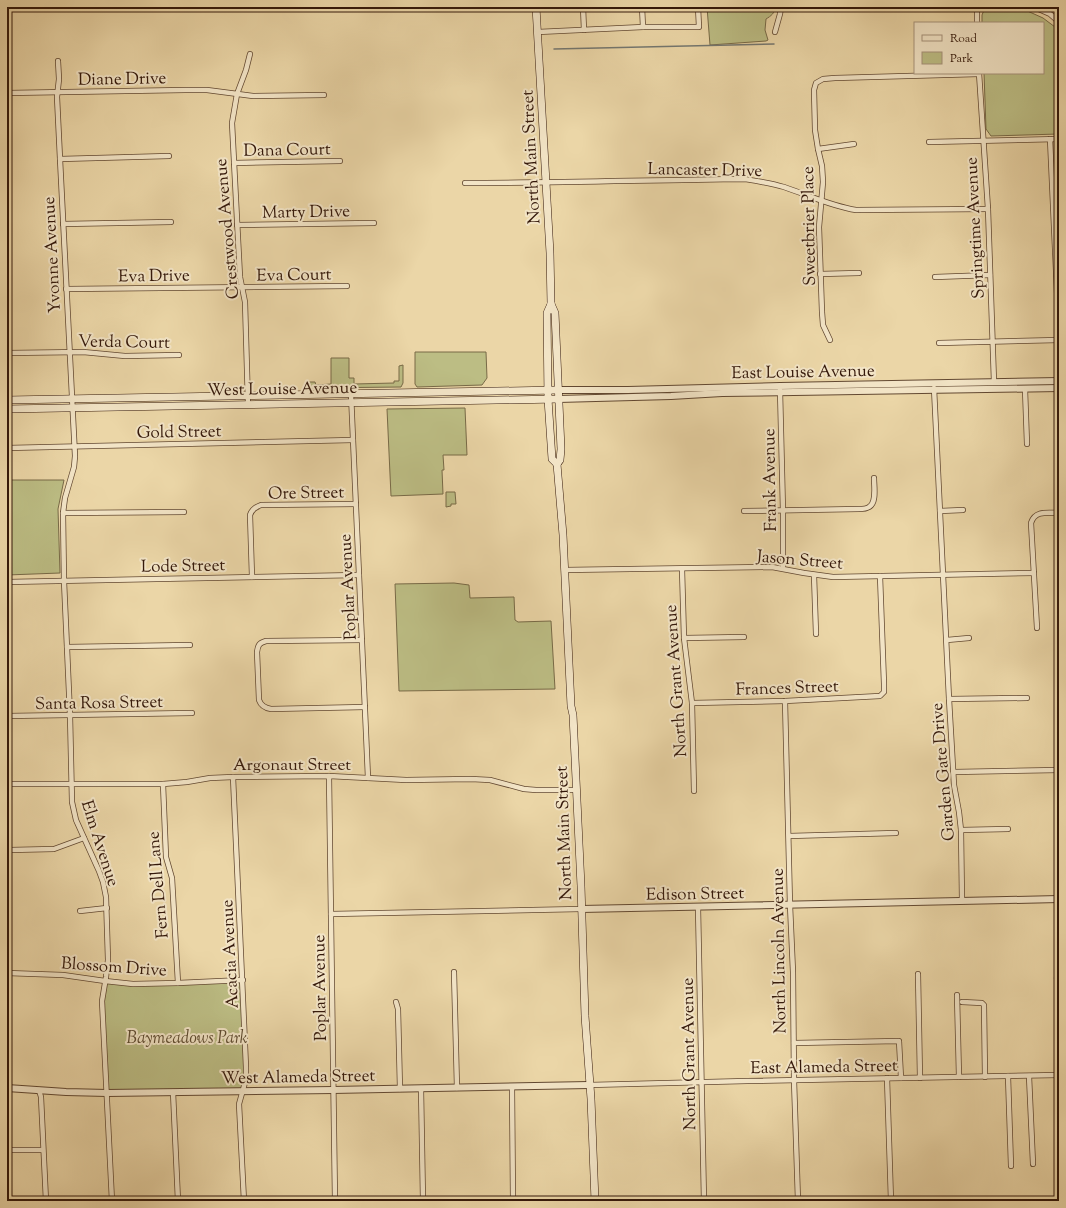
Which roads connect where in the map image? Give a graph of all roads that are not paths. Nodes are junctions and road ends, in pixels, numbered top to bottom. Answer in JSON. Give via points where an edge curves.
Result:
{"nodes":[{"id":1,"x":536,"y":7,"type":"edge"},
{"id":2,"x":583,"y":7,"type":"edge"},
{"id":3,"x":642,"y":7,"type":"edge"},
{"id":4,"x":698,"y":7,"type":"edge"},
{"id":5,"x":781,"y":7,"type":"edge"},
{"id":6,"x":977,"y":7,"type":"edge"},
{"id":7,"x":1034,"y":7,"type":"edge"},
{"id":8,"x":977,"y":22,"type":"edge"},
{"id":9,"x":1059,"y":22,"type":"edge"},
{"id":10,"x":643,"y":27,"type":"junction"},
{"id":11,"x":584,"y":30,"type":"junction"},
{"id":12,"x":538,"y":32,"type":"junction"},
{"id":13,"x":775,"y":32,"type":"dead end"},
{"id":14,"x":250,"y":54,"type":"dead end"},
{"id":15,"x":58,"y":61,"type":"dead end"},
{"id":16,"x":979,"y":74,"type":"edge"},
{"id":17,"x":58,"y":92,"type":"junction"},
{"id":18,"x":7,"y":93,"type":"edge"},
{"id":19,"x":236,"y":94,"type":"junction"},
{"id":20,"x":324,"y":94,"type":"dead end"},
{"id":21,"x":1050,"y":139,"type":"junction"},
{"id":22,"x":1059,"y":139,"type":"edge"},
{"id":23,"x":983,"y":140,"type":"junction"},
{"id":24,"x":930,"y":142,"type":"dead end"},
{"id":25,"x":854,"y":144,"type":"dead end"},
{"id":26,"x":818,"y":149,"type":"junction"},
{"id":27,"x":169,"y":156,"type":"dead end"},
{"id":28,"x":60,"y":159,"type":"junction"},
{"id":29,"x":340,"y":161,"type":"dead end"},
{"id":30,"x":234,"y":163,"type":"junction"},
{"id":31,"x":465,"y":183,"type":"dead end"},
{"id":32,"x":546,"y":183,"type":"junction"},
{"id":33,"x":821,"y":201,"type":"junction"},
{"id":34,"x":988,"y":209,"type":"junction"},
{"id":35,"x":171,"y":222,"type":"dead end"},
{"id":36,"x":374,"y":223,"type":"dead end"},
{"id":37,"x":63,"y":224,"type":"junction"},
{"id":38,"x":237,"y":225,"type":"junction"},
{"id":39,"x":859,"y":273,"type":"dead end"},
{"id":40,"x":820,"y":274,"type":"junction"},
{"id":41,"x":990,"y":275,"type":"junction"},
{"id":42,"x":935,"y":277,"type":"dead end"},
{"id":43,"x":347,"y":286,"type":"dead end"},
{"id":44,"x":242,"y":287,"type":"junction"},
{"id":45,"x":66,"y":289,"type":"junction"},
{"id":46,"x":551,"y":304,"type":"junction"},
{"id":47,"x":1059,"y":337,"type":"edge"},
{"id":48,"x":830,"y":340,"type":"dead end"},
{"id":49,"x":1059,"y":340,"type":"edge"},
{"id":50,"x":992,"y":341,"type":"junction"},
{"id":51,"x":939,"y":343,"type":"dead end"},
{"id":52,"x":69,"y":352,"type":"junction"},
{"id":53,"x":7,"y":353,"type":"edge"},
{"id":54,"x":179,"y":355,"type":"dead end"},
{"id":55,"x":1059,"y":381,"type":"edge"},
{"id":56,"x":994,"y":382,"type":"junction"},
{"id":57,"x":934,"y":387,"type":"junction"},
{"id":58,"x":1059,"y":388,"type":"edge"},
{"id":59,"x":780,"y":389,"type":"junction"},
{"id":60,"x":1025,"y":389,"type":"junction"},
{"id":61,"x":547,"y":390,"type":"junction"},
{"id":62,"x":558,"y":390,"type":"junction"},
{"id":63,"x":351,"y":394,"type":"junction"},
{"id":64,"x":248,"y":395,"type":"junction"},
{"id":65,"x":71,"y":398,"type":"junction"},
{"id":66,"x":548,"y":399,"type":"junction"},
{"id":67,"x":558,"y":399,"type":"junction"},
{"id":68,"x":7,"y":400,"type":"edge"},
{"id":69,"x":351,"y":402,"type":"junction"},
{"id":70,"x":248,"y":404,"type":"junction"},
{"id":71,"x":72,"y":408,"type":"junction"},
{"id":72,"x":7,"y":409,"type":"edge"},
{"id":73,"x":352,"y":440,"type":"junction"},
{"id":74,"x":1027,"y":444,"type":"dead end"},
{"id":75,"x":74,"y":447,"type":"junction"},
{"id":76,"x":7,"y":448,"type":"edge"},
{"id":77,"x":557,"y":464,"type":"junction"},
{"id":78,"x":874,"y":478,"type":"dead end"},
{"id":79,"x":356,"y":504,"type":"junction"},
{"id":80,"x":963,"y":510,"type":"dead end"},
{"id":81,"x":783,"y":511,"type":"junction"},
{"id":82,"x":940,"y":511,"type":"junction"},
{"id":83,"x":184,"y":512,"type":"dead end"},
{"id":84,"x":744,"y":512,"type":"dead end"},
{"id":85,"x":63,"y":513,"type":"junction"},
{"id":86,"x":1059,"y":513,"type":"edge"},
{"id":87,"x":782,"y":568,"type":"junction"},
{"id":88,"x":682,"y":569,"type":"junction"},
{"id":89,"x":564,"y":570,"type":"junction"},
{"id":90,"x":1034,"y":573,"type":"junction"},
{"id":91,"x":359,"y":575,"type":"junction"},
{"id":92,"x":814,"y":575,"type":"junction"},
{"id":93,"x":943,"y":575,"type":"junction"},
{"id":94,"x":880,"y":576,"type":"junction"},
{"id":95,"x":252,"y":577,"type":"junction"},
{"id":96,"x":64,"y":581,"type":"junction"},
{"id":97,"x":7,"y":582,"type":"edge"},
{"id":98,"x":1037,"y":628,"type":"dead end"},
{"id":99,"x":816,"y":634,"type":"dead end"},
{"id":100,"x":744,"y":637,"type":"dead end"},
{"id":101,"x":684,"y":638,"type":"junction"},
{"id":102,"x":969,"y":638,"type":"dead end"},
{"id":103,"x":362,"y":640,"type":"junction"},
{"id":104,"x":946,"y":640,"type":"junction"},
{"id":105,"x":190,"y":645,"type":"dead end"},
{"id":106,"x":67,"y":647,"type":"junction"},
{"id":107,"x":1027,"y":698,"type":"dead end"},
{"id":108,"x":949,"y":699,"type":"junction"},
{"id":109,"x":785,"y":701,"type":"junction"},
{"id":110,"x":692,"y":703,"type":"junction"},
{"id":111,"x":365,"y":707,"type":"junction"},
{"id":112,"x":192,"y":713,"type":"dead end"},
{"id":113,"x":70,"y":715,"type":"junction"},
{"id":114,"x":7,"y":716,"type":"edge"},
{"id":115,"x":1059,"y":770,"type":"edge"},
{"id":116,"x":954,"y":772,"type":"junction"},
{"id":117,"x":329,"y":776,"type":"junction"},
{"id":118,"x":233,"y":777,"type":"junction"},
{"id":119,"x":368,"y":778,"type":"junction"},
{"id":120,"x":7,"y":784,"type":"edge"},
{"id":121,"x":72,"y":784,"type":"junction"},
{"id":122,"x":163,"y":784,"type":"junction"},
{"id":123,"x":576,"y":790,"type":"junction"},
{"id":124,"x":694,"y":791,"type":"dead end"},
{"id":125,"x":1008,"y":829,"type":"dead end"},
{"id":126,"x":961,"y":830,"type":"junction"},
{"id":127,"x":896,"y":834,"type":"dead end"},
{"id":128,"x":788,"y":836,"type":"junction"},
{"id":129,"x":84,"y":838,"type":"junction"},
{"id":130,"x":10,"y":851,"type":"edge"},
{"id":131,"x":1059,"y":899,"type":"edge"},
{"id":132,"x":962,"y":901,"type":"junction"},
{"id":133,"x":790,"y":905,"type":"junction"},
{"id":134,"x":698,"y":907,"type":"junction"},
{"id":135,"x":106,"y":908,"type":"junction"},
{"id":136,"x":581,"y":909,"type":"junction"},
{"id":137,"x":80,"y":911,"type":"dead end"},
{"id":138,"x":331,"y":914,"type":"junction"},
{"id":139,"x":7,"y":931,"type":"edge"},
{"id":140,"x":454,"y":972,"type":"dead end"},
{"id":141,"x":8,"y":973,"type":"edge"},
{"id":142,"x":918,"y":974,"type":"dead end"},
{"id":143,"x":243,"y":980,"type":"junction"},
{"id":144,"x":105,"y":981,"type":"junction"},
{"id":145,"x":178,"y":983,"type":"junction"},
{"id":146,"x":957,"y":995,"type":"dead end"},
{"id":147,"x":396,"y":1002,"type":"dead end"},
{"id":148,"x":962,"y":1002,"type":"dead end"},
{"id":149,"x":794,"y":1043,"type":"junction"},
{"id":150,"x":1059,"y":1075,"type":"edge"},
{"id":151,"x":1008,"y":1076,"type":"junction"},
{"id":152,"x":1029,"y":1076,"type":"junction"},
{"id":153,"x":959,"y":1077,"type":"junction"},
{"id":154,"x":985,"y":1077,"type":"junction"},
{"id":155,"x":887,"y":1078,"type":"junction"},
{"id":156,"x":901,"y":1078,"type":"junction"},
{"id":157,"x":920,"y":1078,"type":"junction"},
{"id":158,"x":794,"y":1080,"type":"junction"},
{"id":159,"x":702,"y":1082,"type":"junction"},
{"id":160,"x":589,"y":1085,"type":"junction"},
{"id":161,"x":512,"y":1087,"type":"junction"},
{"id":162,"x":7,"y":1088,"type":"edge"},
{"id":163,"x":421,"y":1088,"type":"junction"},
{"id":164,"x":457,"y":1088,"type":"junction"},
{"id":165,"x":400,"y":1089,"type":"junction"},
{"id":166,"x":39,"y":1090,"type":"junction"},
{"id":167,"x":333,"y":1090,"type":"junction"},
{"id":168,"x":242,"y":1091,"type":"junction"},
{"id":169,"x":173,"y":1092,"type":"junction"},
{"id":170,"x":106,"y":1093,"type":"junction"},
{"id":171,"x":7,"y":1150,"type":"edge"},
{"id":172,"x":43,"y":1150,"type":"junction"},
{"id":173,"x":1033,"y":1164,"type":"dead end"},
{"id":174,"x":1011,"y":1166,"type":"dead end"},
{"id":175,"x":46,"y":1201,"type":"edge"},
{"id":176,"x":112,"y":1201,"type":"edge"},
{"id":177,"x":178,"y":1201,"type":"edge"},
{"id":178,"x":244,"y":1201,"type":"edge"},
{"id":179,"x":335,"y":1201,"type":"edge"},
{"id":180,"x":423,"y":1201,"type":"edge"},
{"id":181,"x":512,"y":1201,"type":"edge"},
{"id":182,"x":594,"y":1201,"type":"edge"},
{"id":183,"x":704,"y":1201,"type":"edge"},
{"id":184,"x":798,"y":1201,"type":"edge"},
{"id":185,"x":891,"y":1201,"type":"edge"}],
"edges":[{"from":1,"to":12,"type":"main road","name":"North Main Street"},
{"from":2,"to":11,"type":"street"},
{"from":3,"to":10,"type":"street"},
{"from":4,"to":10,"type":"street","via":[[699,27]]},
{"from":5,"to":13,"type":"street"},
{"from":6,"to":8,"type":"street"},
{"from":7,"to":9,"type":"street","via":[[1050,14]]},
{"from":10,"to":11,"type":"street"},
{"from":11,"to":12,"type":"street"},
{"from":12,"to":32,"type":"main road","name":"North Main Street"},
{"from":14,"to":19,"type":"street","name":"Crestwood Avenue"},
{"from":15,"to":17,"type":"street","name":"Yvonne Avenue"},
{"from":16,"to":23,"type":"street","name":"Springtime Avenue"},
{"from":16,"to":26,"type":"street","name":"Sweetbrier Place","via":[[823,79],[816,83],[814,90]]},
{"from":17,"to":18,"type":"street","name":"Diane Drive"},
{"from":17,"to":19,"type":"street","name":"Diane Drive","via":[[207,90]]},
{"from":17,"to":28,"type":"street","name":"Yvonne Avenue"},
{"from":19,"to":20,"type":"street","name":"Diane Drive"},
{"from":19,"to":30,"type":"street","name":"Crestwood Avenue","via":[[232,123]]},
{"from":21,"to":22,"type":"street"},
{"from":21,"to":23,"type":"street"},
{"from":21,"to":47,"type":"street"},
{"from":23,"to":24,"type":"street"},
{"from":23,"to":34,"type":"street","name":"Springtime Avenue"},
{"from":25,"to":26,"type":"street"},
{"from":26,"to":33,"type":"street","name":"Sweetbrier Place","via":[[823,182]]},
{"from":27,"to":28,"type":"street"},
{"from":28,"to":37,"type":"street","name":"Yvonne Avenue"},
{"from":29,"to":30,"type":"street","name":"Dana Court"},
{"from":30,"to":38,"type":"street","name":"Crestwood Avenue"},
{"from":31,"to":32,"type":"street","name":"Lancaster Drive"},
{"from":32,"to":33,"type":"street","name":"Lancaster Drive","via":[[744,179],[784,186]]},
{"from":32,"to":46,"type":"main road","name":"North Main Street"},
{"from":33,"to":34,"type":"street","name":"Lancaster Drive","via":[[864,210]]},
{"from":33,"to":40,"type":"street","name":"Sweetbrier Place"},
{"from":34,"to":41,"type":"street","name":"Springtime Avenue"},
{"from":35,"to":37,"type":"street"},
{"from":36,"to":38,"type":"street","name":"Marty Drive"},
{"from":37,"to":45,"type":"street","name":"Yvonne Avenue"},
{"from":38,"to":44,"type":"street","name":"Crestwood Avenue"},
{"from":39,"to":40,"type":"street"},
{"from":40,"to":48,"type":"street","name":"Sweetbrier Place","via":[[823,325]]},
{"from":41,"to":42,"type":"street"},
{"from":41,"to":50,"type":"street","name":"Springtime Avenue"},
{"from":43,"to":44,"type":"street","name":"Eva Court"},
{"from":44,"to":45,"type":"street","name":"Eva Drive"},
{"from":44,"to":64,"type":"street","name":"Crestwood Avenue","via":[[245,302]]},
{"from":45,"to":52,"type":"street","name":"Yvonne Avenue"},
{"from":46,"to":61,"type":"main road","name":"North Main Street","via":[[546,313]]},
{"from":46,"to":62,"type":"main road","name":"North Main Street","via":[[555,313]]},
{"from":49,"to":50,"type":"street"},
{"from":50,"to":51,"type":"street"},
{"from":50,"to":56,"type":"street","name":"Springtime Avenue"},
{"from":52,"to":53,"type":"street","name":"Verda Court"},
{"from":52,"to":54,"type":"street","name":"Verda Court","via":[[125,356]]},
{"from":52,"to":65,"type":"street","name":"Yvonne Avenue"},
{"from":55,"to":56,"type":"street","name":"East Louise Avenue"},
{"from":56,"to":57,"type":"street","name":"East Louise Avenue"},
{"from":57,"to":59,"type":"street","name":"East Louise Avenue"},
{"from":57,"to":60,"type":"street","name":"East Louise Avenue"},
{"from":57,"to":82,"type":"street","name":"Garden Gate Drive"},
{"from":58,"to":60,"type":"street","name":"East Louise Avenue"},
{"from":59,"to":62,"type":"street","name":"East Louise Avenue"},
{"from":59,"to":67,"type":"street","name":"East Louise Avenue","via":[[671,396]]},
{"from":59,"to":81,"type":"street","name":"Frank Avenue"},
{"from":60,"to":74,"type":"street"},
{"from":61,"to":62,"type":"main road","name":"East Louise Avenue"},
{"from":61,"to":63,"type":"main road","name":"West Louise Avenue"},
{"from":61,"to":66,"type":"main road","name":"North Main Street"},
{"from":62,"to":67,"type":"main road","name":"North Main Street"},
{"from":63,"to":64,"type":"main road","name":"West Louise Avenue"},
{"from":63,"to":69,"type":"street","name":"Poplar Avenue"},
{"from":64,"to":65,"type":"main road","name":"West Louise Avenue"},
{"from":64,"to":70,"type":"street","name":"Crestwood Avenue"},
{"from":65,"to":68,"type":"main road","name":"West Louise Avenue"},
{"from":65,"to":71,"type":"street","name":"Yvonne Avenue"},
{"from":66,"to":67,"type":"main road","name":"West Louise Avenue"},
{"from":66,"to":69,"type":"main road","name":"West Louise Avenue"},
{"from":66,"to":77,"type":"main road","name":"North Main Street","via":[[552,459]]},
{"from":67,"to":77,"type":"main road","name":"North Main Street","via":[[560,460]]},
{"from":69,"to":70,"type":"main road","name":"West Louise Avenue"},
{"from":69,"to":73,"type":"street","name":"Poplar Avenue"},
{"from":70,"to":71,"type":"main road","name":"West Louise Avenue"},
{"from":71,"to":72,"type":"main road","name":"West Louise Avenue"},
{"from":71,"to":75,"type":"street","name":"Yvonne Avenue"},
{"from":73,"to":75,"type":"street","name":"Gold Street"},
{"from":73,"to":79,"type":"street","name":"Poplar Avenue"},
{"from":75,"to":76,"type":"street","name":"Gold Street"},
{"from":75,"to":85,"type":"street","name":"Elm Avenue","via":[[74,466]]},
{"from":77,"to":89,"type":"main road","name":"North Main Street"},
{"from":78,"to":81,"type":"street","via":[[873,504],[868,508]]},
{"from":79,"to":91,"type":"street","name":"Poplar Avenue"},
{"from":79,"to":95,"type":"street","name":"Ore Street","via":[[255,507],[250,515]]},
{"from":80,"to":82,"type":"street"},
{"from":81,"to":84,"type":"street"},
{"from":81,"to":87,"type":"street","name":"Frank Avenue"},
{"from":82,"to":93,"type":"street","name":"Garden Gate Drive"},
{"from":83,"to":85,"type":"street"},
{"from":85,"to":96,"type":"street","name":"Elm Avenue"},
{"from":86,"to":90,"type":"street","via":[[1040,513],[1033,517]]},
{"from":87,"to":88,"type":"street","name":"Jason Street"},
{"from":87,"to":92,"type":"street","name":"Jason Street"},
{"from":88,"to":89,"type":"street","name":"Jason Street"},
{"from":88,"to":101,"type":"street","name":"North Grant Avenue"},
{"from":89,"to":123,"type":"main road","name":"North Main Street"},
{"from":90,"to":93,"type":"street","name":"Jason Street"},
{"from":90,"to":98,"type":"street"},
{"from":91,"to":95,"type":"street","name":"Lode Street"},
{"from":91,"to":103,"type":"street","name":"Poplar Avenue"},
{"from":92,"to":94,"type":"street","name":"Jason Street"},
{"from":92,"to":99,"type":"street"},
{"from":93,"to":94,"type":"street","name":"Jason Street"},
{"from":93,"to":104,"type":"street","name":"Garden Gate Drive"},
{"from":94,"to":109,"type":"street","name":"Frances Street","via":[[884,692],[876,697]]},
{"from":95,"to":96,"type":"street","name":"Lode Street"},
{"from":96,"to":97,"type":"street","name":"Lode Street"},
{"from":96,"to":106,"type":"street","name":"Elm Avenue"},
{"from":100,"to":101,"type":"street"},
{"from":101,"to":110,"type":"street","name":"North Grant Avenue"},
{"from":102,"to":104,"type":"street"},
{"from":103,"to":111,"type":"street","name":"Poplar Avenue"},
{"from":103,"to":111,"type":"street","via":[[260,643],[257,652],[259,700],[264,708],[271,709]]},
{"from":104,"to":108,"type":"street","name":"Garden Gate Drive"},
{"from":105,"to":106,"type":"street"},
{"from":106,"to":113,"type":"street","name":"Elm Avenue"},
{"from":107,"to":108,"type":"street"},
{"from":108,"to":116,"type":"street","name":"Garden Gate Drive"},
{"from":109,"to":110,"type":"street","name":"Frances Street"},
{"from":109,"to":128,"type":"street","name":"North Lincoln Avenue"},
{"from":110,"to":124,"type":"street","name":"North Grant Avenue"},
{"from":111,"to":119,"type":"street","name":"Poplar Avenue"},
{"from":112,"to":113,"type":"street","name":"Santa Rosa Street"},
{"from":113,"to":114,"type":"street","name":"Santa Rosa Street"},
{"from":113,"to":121,"type":"street","name":"Elm Avenue"},
{"from":115,"to":116,"type":"street"},
{"from":116,"to":126,"type":"street","name":"Garden Gate Drive"},
{"from":117,"to":118,"type":"street","name":"Argonaut Street"},
{"from":117,"to":119,"type":"street","name":"Argonaut Street"},
{"from":117,"to":138,"type":"street","name":"Poplar Avenue"},
{"from":118,"to":122,"type":"street","name":"Argonaut Street"},
{"from":118,"to":143,"type":"street","name":"Acacia Avenue"},
{"from":119,"to":123,"type":"street","name":"Argonaut Street","via":[[490,780],[524,789]]},
{"from":120,"to":121,"type":"street","name":"Argonaut Street"},
{"from":121,"to":122,"type":"street","name":"Argonaut Street"},
{"from":121,"to":129,"type":"street","name":"Elm Avenue","via":[[73,808]]},
{"from":122,"to":145,"type":"street","name":"Fern Dell Lane","via":[[166,856],[172,878]]},
{"from":123,"to":136,"type":"main road","name":"North Main Street"},
{"from":125,"to":126,"type":"street"},
{"from":126,"to":132,"type":"street","name":"Garden Gate Drive"},
{"from":127,"to":128,"type":"street"},
{"from":128,"to":133,"type":"street","name":"North Lincoln Avenue"},
{"from":129,"to":130,"type":"street","via":[[54,849]]},
{"from":129,"to":135,"type":"street","name":"Elm Avenue","via":[[103,882]]},
{"from":131,"to":132,"type":"street","name":"Edison Street"},
{"from":132,"to":133,"type":"street","name":"Edison Street"},
{"from":133,"to":134,"type":"street","name":"Edison Street"},
{"from":133,"to":149,"type":"street","name":"North Lincoln Avenue"},
{"from":134,"to":136,"type":"street","name":"Edison Street"},
{"from":134,"to":159,"type":"street","name":"North Grant Avenue"},
{"from":135,"to":137,"type":"street"},
{"from":135,"to":144,"type":"street","name":"Elm Avenue","via":[[108,960]]},
{"from":136,"to":138,"type":"street","name":"Edison Street"},
{"from":136,"to":160,"type":"main road","name":"North Main Street"},
{"from":138,"to":167,"type":"street","name":"Poplar Avenue"},
{"from":139,"to":141,"type":"street"},
{"from":140,"to":164,"type":"street"},
{"from":141,"to":144,"type":"street","name":"Blossom Drive","via":[[63,975]]},
{"from":142,"to":157,"type":"street"},
{"from":143,"to":145,"type":"street","name":"Blossom Drive"},
{"from":143,"to":168,"type":"street","name":"Acacia Avenue","via":[[246,1079]]},
{"from":144,"to":145,"type":"street","name":"Blossom Drive","via":[[133,984]]},
{"from":144,"to":170,"type":"street","name":"Elm Avenue","via":[[102,1001]]},
{"from":146,"to":153,"type":"street"},
{"from":147,"to":165,"type":"street"},
{"from":148,"to":154,"type":"street","via":[[979,1002],[984,1005]]},
{"from":149,"to":156,"type":"street","via":[[899,1041]]},
{"from":149,"to":158,"type":"street","name":"North Lincoln Avenue"},
{"from":150,"to":152,"type":"street","name":"East Alameda Street"},
{"from":151,"to":152,"type":"street","name":"East Alameda Street"},
{"from":151,"to":154,"type":"street","name":"East Alameda Street"},
{"from":151,"to":174,"type":"street"},
{"from":152,"to":173,"type":"street"},
{"from":153,"to":154,"type":"street","name":"East Alameda Street"},
{"from":153,"to":157,"type":"street","name":"East Alameda Street"},
{"from":155,"to":156,"type":"street","name":"East Alameda Street"},
{"from":155,"to":158,"type":"street","name":"East Alameda Street"},
{"from":155,"to":185,"type":"street"},
{"from":156,"to":157,"type":"street","name":"East Alameda Street"},
{"from":158,"to":159,"type":"street","name":"East Alameda Street"},
{"from":158,"to":184,"type":"street","name":"North Lincoln Avenue"},
{"from":159,"to":160,"type":"street","name":"East Alameda Street"},
{"from":159,"to":183,"type":"street","name":"North Grant Avenue"},
{"from":160,"to":161,"type":"street","name":"West Alameda Street"},
{"from":160,"to":182,"type":"main road","name":"North Main Street"},
{"from":161,"to":164,"type":"street","name":"West Alameda Street"},
{"from":161,"to":181,"type":"street"},
{"from":162,"to":166,"type":"street","name":"West Alameda Street"},
{"from":163,"to":164,"type":"street","name":"West Alameda Street"},
{"from":163,"to":165,"type":"street","name":"West Alameda Street"},
{"from":163,"to":180,"type":"street"},
{"from":165,"to":167,"type":"street","name":"West Alameda Street"},
{"from":166,"to":170,"type":"street","name":"West Alameda Street"},
{"from":166,"to":172,"type":"street"},
{"from":167,"to":168,"type":"street","name":"West Alameda Street"},
{"from":167,"to":179,"type":"street","name":"Poplar Avenue"},
{"from":168,"to":169,"type":"street","name":"West Alameda Street"},
{"from":168,"to":178,"type":"street","name":"Acacia Avenue","via":[[239,1104]]},
{"from":169,"to":170,"type":"street","name":"West Alameda Street"},
{"from":169,"to":177,"type":"street"},
{"from":170,"to":176,"type":"street","name":"Elm Avenue"},
{"from":171,"to":172,"type":"street"},
{"from":172,"to":175,"type":"street"}]}
